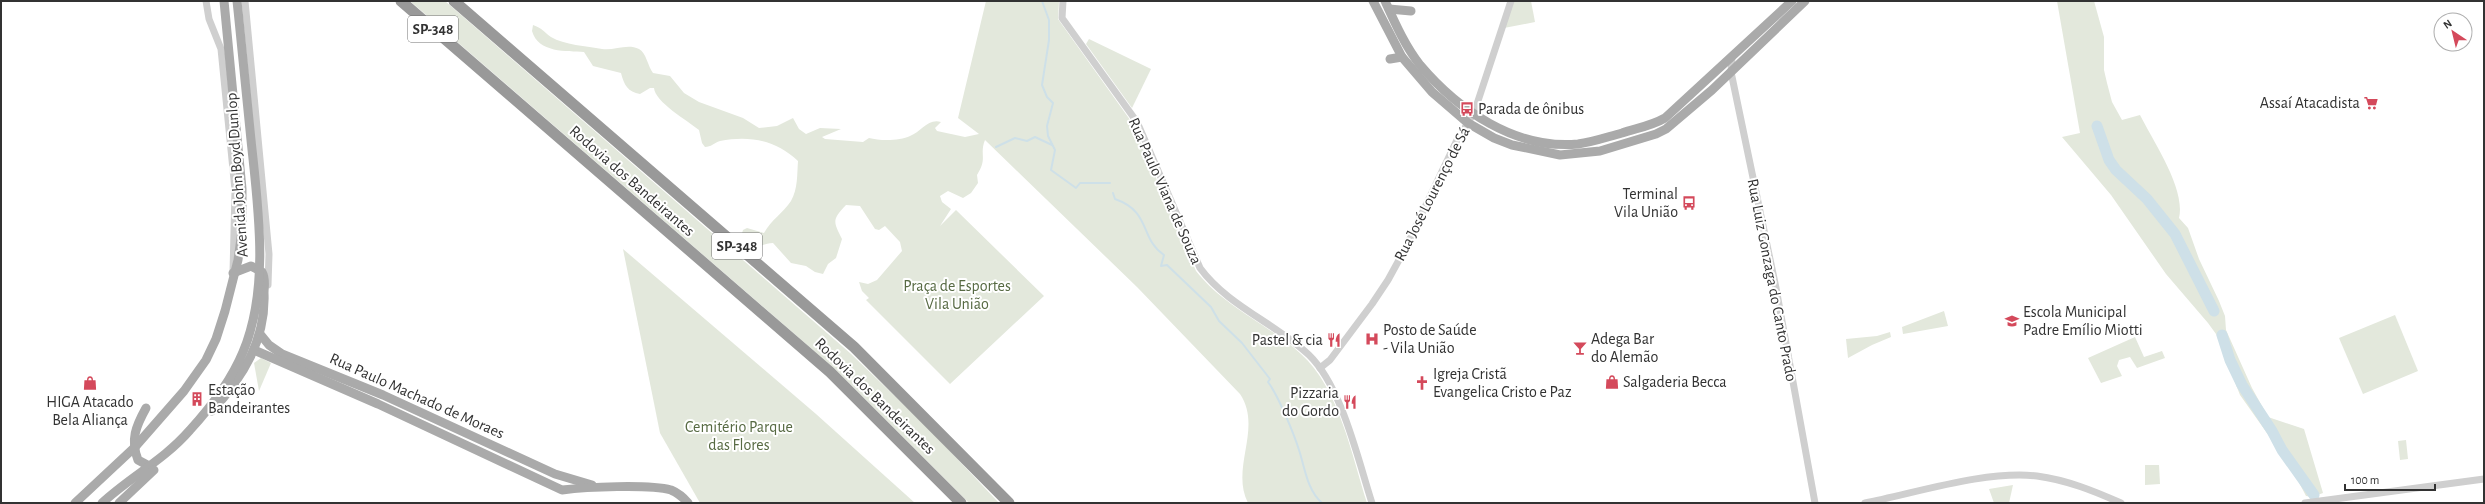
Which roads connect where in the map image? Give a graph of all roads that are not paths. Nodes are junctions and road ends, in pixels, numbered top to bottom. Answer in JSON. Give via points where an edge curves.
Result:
{"nodes":[{"id":1,"x":206,"y":1,"type":"edge"},
{"id":2,"x":224,"y":1,"type":"edge"},
{"id":3,"x":237,"y":1,"type":"edge"},
{"id":4,"x":245,"y":1,"type":"edge"},
{"id":5,"x":401,"y":1,"type":"edge"},
{"id":6,"x":454,"y":1,"type":"edge"},
{"id":7,"x":1063,"y":1,"type":"edge"},
{"id":8,"x":1374,"y":1,"type":"edge"},
{"id":9,"x":1511,"y":1,"type":"edge"},
{"id":10,"x":1792,"y":1,"type":"edge"},
{"id":11,"x":1805,"y":1,"type":"edge"},
{"id":12,"x":1387,"y":5,"type":"edge"},
{"id":13,"x":1411,"y":11,"type":"dead end"},
{"id":14,"x":1781,"y":18,"type":"junction"},
{"id":15,"x":1402,"y":57,"type":"junction"},
{"id":16,"x":1732,"y":57,"type":"junction"},
{"id":17,"x":1390,"y":59,"type":"dead end"},
{"id":18,"x":1731,"y":72,"type":"junction"},
{"id":19,"x":1474,"y":113,"type":"junction"},
{"id":20,"x":1468,"y":123,"type":"junction"},
{"id":21,"x":259,"y":269,"type":"junction"},
{"id":22,"x":234,"y":273,"type":"junction"},
{"id":23,"x":265,"y":301,"type":"junction"},
{"id":24,"x":260,"y":334,"type":"junction"},
{"id":25,"x":254,"y":350,"type":"junction"},
{"id":26,"x":1320,"y":368,"type":"junction"},
{"id":27,"x":146,"y":408,"type":"dead end"},
{"id":28,"x":199,"y":423,"type":"junction"},
{"id":29,"x":135,"y":447,"type":"junction"},
{"id":30,"x":165,"y":458,"type":"junction"},
{"id":31,"x":151,"y":467,"type":"junction"},
{"id":32,"x":2484,"y":479,"type":"edge"},
{"id":33,"x":602,"y":488,"type":"junction"},
{"id":34,"x":75,"y":503,"type":"edge"},
{"id":35,"x":102,"y":503,"type":"edge"},
{"id":36,"x":119,"y":503,"type":"edge"},
{"id":37,"x":688,"y":503,"type":"edge"},
{"id":38,"x":961,"y":503,"type":"edge"},
{"id":39,"x":1009,"y":503,"type":"edge"},
{"id":40,"x":1372,"y":503,"type":"edge"},
{"id":41,"x":1814,"y":503,"type":"edge"},
{"id":42,"x":1865,"y":503,"type":"edge"},
{"id":43,"x":2121,"y":503,"type":"edge"},
{"id":44,"x":2305,"y":503,"type":"edge"}],
"edges":[{"from":1,"to":22,"type":"street","via":[[209,19],[221,49],[235,190]]},
{"from":2,"to":22,"type":"main road","name":"Avenida John Boyd Dunlop","via":[[242,189],[241,243]]},
{"from":3,"to":21,"type":"main road","name":"Avenida John Boyd Dunlop","via":[[259,220]]},
{"from":4,"to":23,"type":"street","via":[[269,254]]},
{"from":5,"to":38,"type":"highway","name":"Rodovia dos Bandeirantes","number":"SP-348","via":[[830,372]]},
{"from":6,"to":39,"type":"highway","name":"Rodovia dos Bandeirantes","number":"SP-348","via":[[854,347]]},
{"from":7,"to":26,"type":"street","name":"Rua Paulo Viana de Souza","via":[[1062,18],[1137,122],[1200,268],[1214,286],[1309,355]]},
{"from":8,"to":15,"type":"main road"},
{"from":9,"to":19,"type":"street","name":"Rua José Lourenço de Sá"},
{"from":10,"to":14,"type":"main road"},
{"from":11,"to":14,"type":"main road"},
{"from":12,"to":13,"type":"main road"},
{"from":12,"to":19,"type":"main road","via":[[1401,34],[1421,65],[1444,89]]},
{"from":14,"to":16,"type":"main road"},
{"from":14,"to":18,"type":"main road"},
{"from":15,"to":17,"type":"main road"},
{"from":15,"to":20,"type":"main road","via":[[1432,92]]},
{"from":16,"to":18,"type":"street","name":"Rua Luiz Gonzaga do Canto Prado"},
{"from":16,"to":19,"type":"main road","via":[[1665,118],[1598,140],[1568,144],[1530,140],[1498,127]]},
{"from":18,"to":20,"type":"main road","via":[[1666,129],[1600,151],[1560,155],[1528,149],[1494,138]]},
{"from":18,"to":41,"type":"street","name":"Rua Luiz Gonzaga do Canto Prado","via":[[1776,288]]},
{"from":19,"to":20,"type":"street","name":"Rua José Lourenço de Sá"},
{"from":20,"to":26,"type":"street","name":"Rua José Lourenço de Sá","via":[[1457,140],[1388,280],[1330,360]]},
{"from":21,"to":22,"type":"main road","via":[[250,266]]},
{"from":21,"to":23,"type":"main road","via":[[265,277]]},
{"from":21,"to":28,"type":"main road","name":"Avenida John Boyd Dunlop","via":[[250,331],[243,352],[224,387]]},
{"from":22,"to":29,"type":"main road","name":"Avenida John Boyd Dunlop","via":[[226,311],[206,360],[184,391]]},
{"from":23,"to":24,"type":"main road"},
{"from":24,"to":25,"type":"main road"},
{"from":24,"to":33,"type":"main road","name":"Rua Paulo Machado de Moraes","via":[[269,345],[282,354],[383,395],[568,478]]},
{"from":25,"to":28,"type":"main road","via":[[236,384]]},
{"from":25,"to":33,"type":"main road","name":"Rua Paulo Machado de Moraes","via":[[385,407],[562,490]]},
{"from":26,"to":40,"type":"street","name":"Rua Paulo Viana de Souza","via":[[1335,395]]},
{"from":27,"to":29,"type":"main road","via":[[135,429]]},
{"from":28,"to":30,"type":"main road"},
{"from":29,"to":31,"type":"main road","via":[[138,460]]},
{"from":29,"to":34,"type":"main road","name":"Avenida John Boyd Dunlop"},
{"from":30,"to":31,"type":"main road"},
{"from":30,"to":36,"type":"main road"},
{"from":31,"to":35,"type":"main road","via":[[117,489]]},
{"from":32,"to":44,"type":"street"},
{"from":33,"to":37,"type":"main road","via":[[671,490],[683,496]]},
{"from":42,"to":43,"type":"street","via":[[1987,478],[2028,476],[2088,488]]}]}
